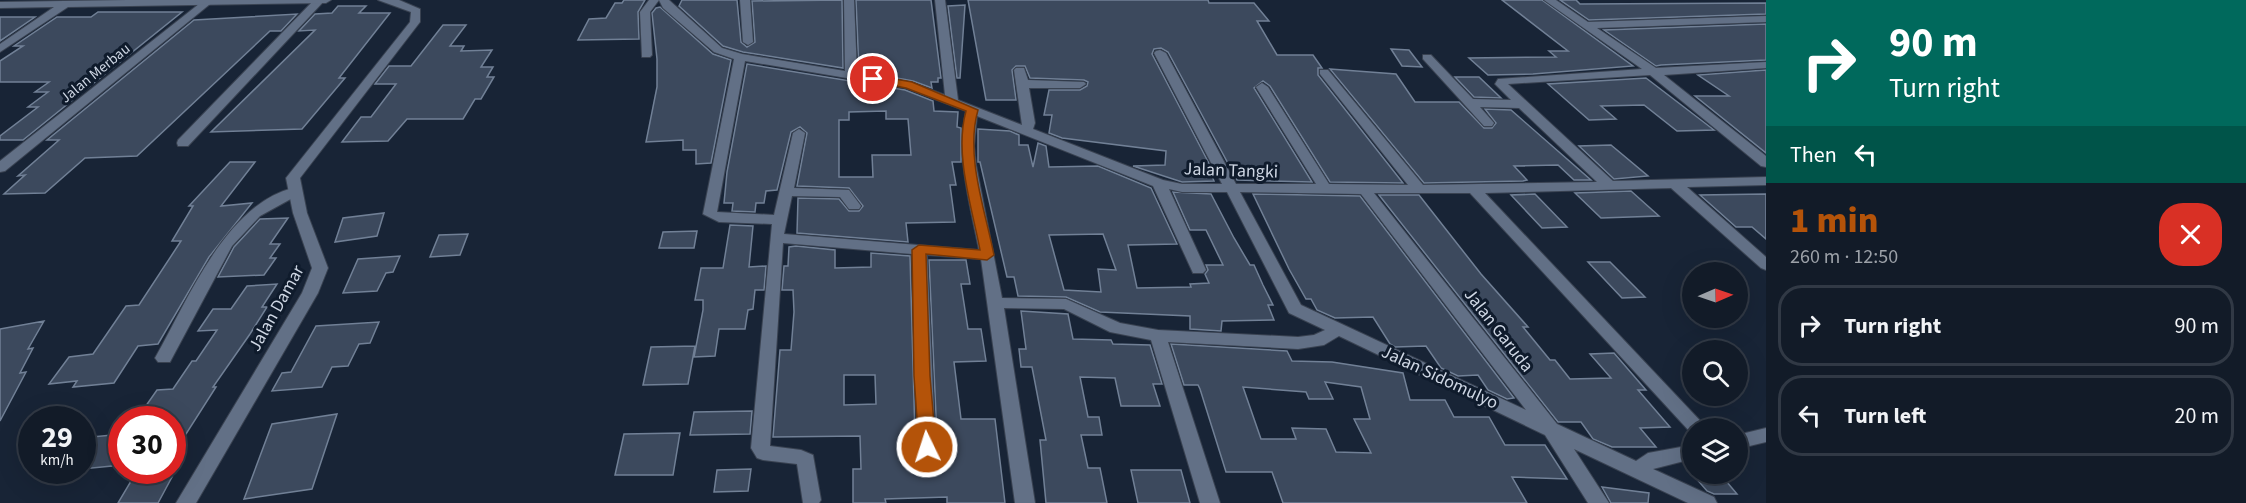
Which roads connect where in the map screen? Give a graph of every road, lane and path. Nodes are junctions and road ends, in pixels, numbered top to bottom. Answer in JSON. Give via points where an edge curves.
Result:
{"nodes":[{"id":1,"x":210,"y":0,"type":"edge"},
{"id":2,"x":320,"y":0,"type":"edge"},
{"id":3,"x":326,"y":0,"type":"edge"},
{"id":4,"x":383,"y":0,"type":"edge"},
{"id":5,"x":654,"y":0,"type":"edge"},
{"id":6,"x":664,"y":0,"type":"edge"},
{"id":7,"x":745,"y":0,"type":"edge"},
{"id":8,"x":849,"y":0,"type":"edge"},
{"id":9,"x":940,"y":0,"type":"edge"},
{"id":10,"x":1549,"y":0,"type":"edge"},
{"id":11,"x":66,"y":4,"type":"junction"},
{"id":12,"x":0,"y":5,"type":"edge"},
{"id":13,"x":1766,"y":19,"type":"edge"},
{"id":14,"x":1588,"y":25,"type":"junction"},
{"id":15,"x":748,"y":42,"type":"dead end"},
{"id":16,"x":0,"y":49,"type":"edge"},
{"id":17,"x":1161,"y":53,"type":"dead end"},
{"id":18,"x":646,"y":54,"type":"dead end"},
{"id":19,"x":740,"y":57,"type":"junction"},
{"id":20,"x":1428,"y":57,"type":"dead end"},
{"id":21,"x":1766,"y":65,"type":"edge"},
{"id":22,"x":1020,"y":70,"type":"dead end"},
{"id":23,"x":1652,"y":71,"type":"junction"},
{"id":24,"x":1324,"y":72,"type":"dead end"},
{"id":25,"x":850,"y":74,"type":"junction"},
{"id":26,"x":1023,"y":84,"type":"junction"},
{"id":27,"x":1080,"y":84,"type":"dead end"},
{"id":28,"x":1262,"y":87,"type":"dead end"},
{"id":29,"x":952,"y":102,"type":"junction"},
{"id":30,"x":1468,"y":103,"type":"junction"},
{"id":31,"x":1522,"y":104,"type":"junction"},
{"id":32,"x":972,"y":110,"type":"junction"},
{"id":33,"x":1488,"y":123,"type":"dead end"},
{"id":34,"x":1027,"y":130,"type":"junction"},
{"id":35,"x":799,"y":133,"type":"dead end"},
{"id":36,"x":183,"y":143,"type":"dead end"},
{"id":37,"x":1766,"y":163,"type":"edge"},
{"id":38,"x":0,"y":168,"type":"edge"},
{"id":39,"x":1766,"y":181,"type":"edge"},
{"id":40,"x":1160,"y":183,"type":"junction"},
{"id":41,"x":1674,"y":183,"type":"junction"},
{"id":42,"x":1609,"y":185,"type":"junction"},
{"id":43,"x":1419,"y":189,"type":"junction"},
{"id":44,"x":1474,"y":189,"type":"junction"},
{"id":45,"x":1231,"y":190,"type":"junction"},
{"id":46,"x":1326,"y":190,"type":"junction"},
{"id":47,"x":1360,"y":190,"type":"junction"},
{"id":48,"x":293,"y":192,"type":"junction"},
{"id":49,"x":787,"y":192,"type":"junction"},
{"id":50,"x":854,"y":207,"type":"dead end"},
{"id":51,"x":780,"y":220,"type":"junction"},
{"id":52,"x":776,"y":238,"type":"junction"},
{"id":53,"x":919,"y":250,"type":"junction"},
{"id":54,"x":987,"y":255,"type":"junction"},
{"id":55,"x":1766,"y":265,"type":"edge"},
{"id":56,"x":1198,"y":270,"type":"dead end"},
{"id":57,"x":995,"y":303,"type":"junction"},
{"id":58,"x":1337,"y":330,"type":"junction"},
{"id":59,"x":1158,"y":336,"type":"junction"},
{"id":60,"x":164,"y":358,"type":"dead end"},
{"id":61,"x":1690,"y":418,"type":"edge"},
{"id":62,"x":1550,"y":428,"type":"junction"},
{"id":63,"x":1766,"y":435,"type":"edge"},
{"id":64,"x":1748,"y":439,"type":"edge"},
{"id":65,"x":1682,"y":454,"type":"edge"},
{"id":66,"x":935,"y":458,"type":"dead end"},
{"id":67,"x":1639,"y":471,"type":"junction"},
{"id":68,"x":811,"y":500,"type":"dead end"},
{"id":69,"x":186,"y":503,"type":"edge"},
{"id":70,"x":1025,"y":503,"type":"edge"},
{"id":71,"x":1210,"y":503,"type":"edge"},
{"id":72,"x":1599,"y":503,"type":"edge"},
{"id":73,"x":1707,"y":503,"type":"edge"}],
"edges":[{"from":1,"to":2,"type":"street"},
{"from":1,"to":11,"type":"street"},
{"from":1,"to":38,"type":"street","name":"Jalan Merbau"},
{"from":2,"to":3,"type":"street"},
{"from":2,"to":36,"type":"street"},
{"from":4,"to":48,"type":"street","via":[[416,11],[415,22],[293,178]]},
{"from":5,"to":18,"type":"street","via":[[645,12]]},
{"from":6,"to":19,"type":"street","name":"Jalan Tangki","via":[[718,50]]},
{"from":7,"to":15,"type":"street"},
{"from":8,"to":25,"type":"street"},
{"from":9,"to":29,"type":"street"},
{"from":10,"to":14,"type":"street"},
{"from":11,"to":12,"type":"street"},
{"from":11,"to":16,"type":"street"},
{"from":13,"to":14,"type":"street"},
{"from":14,"to":23,"type":"street"},
{"from":17,"to":45,"type":"street","name":"Jalan Sidomulyo"},
{"from":19,"to":25,"type":"street","name":"Jalan Tangki"},
{"from":19,"to":51,"type":"street","via":[[710,214],[719,218]]},
{"from":20,"to":30,"type":"street"},
{"from":21,"to":23,"type":"street"},
{"from":22,"to":26,"type":"street"},
{"from":23,"to":31,"type":"street","via":[[1502,81]]},
{"from":23,"to":37,"type":"street"},
{"from":24,"to":43,"type":"street"},
{"from":25,"to":29,"type":"street","name":"Jalan Tangki","via":[[909,85]]},
{"from":26,"to":27,"type":"street"},
{"from":26,"to":34,"type":"street"},
{"from":28,"to":46,"type":"street"},
{"from":29,"to":32,"type":"street","name":"Jalan Tangki"},
{"from":30,"to":31,"type":"street"},
{"from":30,"to":33,"type":"street"},
{"from":31,"to":42,"type":"street"},
{"from":32,"to":34,"type":"street","name":"Jalan Tangki"},
{"from":32,"to":54,"type":"street","via":[[968,124],[969,158]]},
{"from":34,"to":40,"type":"street","name":"Jalan Tangki"},
{"from":35,"to":49,"type":"street"},
{"from":39,"to":41,"type":"street","name":"Jalan Tangki"},
{"from":40,"to":45,"type":"street","name":"Jalan Tangki"},
{"from":40,"to":56,"type":"street"},
{"from":41,"to":42,"type":"street","name":"Jalan Tangki"},
{"from":41,"to":55,"type":"street"},
{"from":42,"to":44,"type":"street","name":"Jalan Tangki"},
{"from":43,"to":44,"type":"street","name":"Jalan Tangki"},
{"from":43,"to":47,"type":"street","name":"Jalan Tangki"},
{"from":44,"to":61,"type":"street"},
{"from":45,"to":46,"type":"street","name":"Jalan Tangki"},
{"from":45,"to":58,"type":"street","name":"Jalan Sidomulyo","via":[[1295,309]]},
{"from":46,"to":47,"type":"street","name":"Jalan Tangki"},
{"from":47,"to":62,"type":"street","name":"Jalan Garuda","via":[[1365,190]]},
{"from":48,"to":60,"type":"street","via":[[255,213],[226,244]]},
{"from":48,"to":69,"type":"street","name":"Jalan Damar","via":[[320,268],[310,293]]},
{"from":49,"to":50,"type":"street","via":[[844,193]]},
{"from":49,"to":51,"type":"street"},
{"from":51,"to":52,"type":"street"},
{"from":52,"to":53,"type":"street"},
{"from":52,"to":68,"type":"street","via":[[760,448],[768,455],[799,456],[806,460]]},
{"from":53,"to":54,"type":"street"},
{"from":53,"to":66,"type":"street","via":[[926,437],[928,451]]},
{"from":54,"to":57,"type":"street"},
{"from":57,"to":59,"type":"street","via":[[1066,304],[1116,328]]},
{"from":57,"to":70,"type":"street"},
{"from":58,"to":59,"type":"street","via":[[1318,341],[1298,343]]},
{"from":58,"to":62,"type":"street","name":"Jalan Sidomulyo"},
{"from":59,"to":71,"type":"street"},
{"from":62,"to":67,"type":"street","name":"Jalan Sidomulyo"},
{"from":62,"to":72,"type":"street","name":"Jalan Garuda"},
{"from":63,"to":64,"type":"street"},
{"from":65,"to":67,"type":"street","via":[[1648,461]]},
{"from":67,"to":73,"type":"street","name":"Jalan Sidomulyo"}]}
